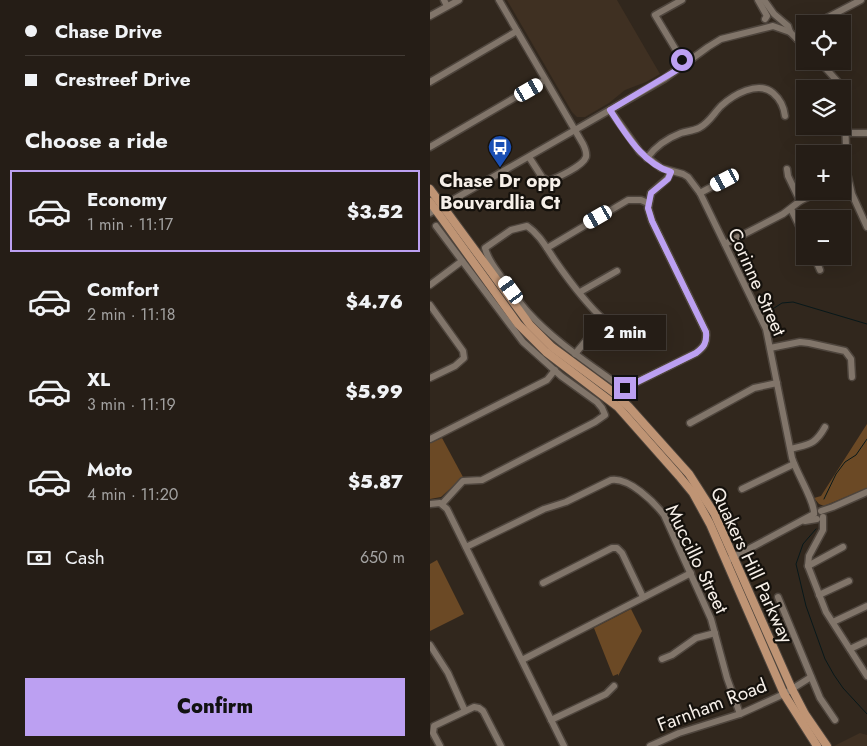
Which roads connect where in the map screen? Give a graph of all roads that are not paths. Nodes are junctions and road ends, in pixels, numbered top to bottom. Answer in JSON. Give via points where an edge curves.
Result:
{"nodes":[{"id":1,"x":444,"y":0,"type":"edge"},
{"id":2,"x":459,"y":0,"type":"edge"},
{"id":3,"x":499,"y":0,"type":"edge"},
{"id":4,"x":682,"y":0,"type":"edge"},
{"id":5,"x":758,"y":0,"type":"edge"},
{"id":6,"x":764,"y":0,"type":"edge"},
{"id":7,"x":861,"y":0,"type":"edge"},
{"id":8,"x":447,"y":6,"type":"junction"},
{"id":9,"x":832,"y":15,"type":"edge"},
{"id":10,"x":430,"y":16,"type":"edge"},
{"id":11,"x":771,"y":17,"type":"junction"},
{"id":12,"x":772,"y":26,"type":"junction"},
{"id":13,"x":754,"y":30,"type":"junction"},
{"id":14,"x":517,"y":31,"type":"junction"},
{"id":15,"x":790,"y":32,"type":"junction"},
{"id":16,"x":796,"y":38,"type":"edge"},
{"id":17,"x":685,"y":65,"type":"junction"},
{"id":18,"x":827,"y":70,"type":"edge"},
{"id":19,"x":545,"y":80,"type":"junction"},
{"id":20,"x":836,"y":80,"type":"edge"},
{"id":21,"x":430,"y":82,"type":"edge"},
{"id":22,"x":610,"y":110,"type":"junction"},
{"id":23,"x":785,"y":116,"type":"dead end"},
{"id":24,"x":574,"y":130,"type":"junction"},
{"id":25,"x":851,"y":133,"type":"edge"},
{"id":26,"x":867,"y":133,"type":"edge"},
{"id":27,"x":430,"y":147,"type":"edge"},
{"id":28,"x":529,"y":157,"type":"junction"},
{"id":29,"x":647,"y":158,"type":"junction"},
{"id":30,"x":787,"y":169,"type":"dead end"},
{"id":31,"x":671,"y":172,"type":"junction"},
{"id":32,"x":734,"y":175,"type":"dead end"},
{"id":33,"x":430,"y":189,"type":"edge"},
{"id":34,"x":851,"y":192,"type":"edge"},
{"id":35,"x":700,"y":193,"type":"junction"},
{"id":36,"x":804,"y":200,"type":"edge"},
{"id":37,"x":430,"y":202,"type":"edge"},
{"id":38,"x":800,"y":202,"type":"junction"},
{"id":39,"x":648,"y":203,"type":"junction"},
{"id":40,"x":436,"y":209,"type":"edge"},
{"id":41,"x":791,"y":209,"type":"junction"},
{"id":42,"x":796,"y":219,"type":"edge"},
{"id":43,"x":436,"y":226,"type":"dead end"},
{"id":44,"x":867,"y":227,"type":"edge"},
{"id":45,"x":725,"y":244,"type":"junction"},
{"id":46,"x":547,"y":248,"type":"junction"},
{"id":47,"x":462,"y":261,"type":"junction"},
{"id":48,"x":818,"y":265,"type":"edge"},
{"id":49,"x":820,"y":270,"type":"dead end"},
{"id":50,"x":617,"y":271,"type":"dead end"},
{"id":51,"x":430,"y":285,"type":"edge"},
{"id":52,"x":580,"y":292,"type":"junction"},
{"id":53,"x":430,"y":305,"type":"edge"},
{"id":54,"x":638,"y":319,"type":"dead end"},
{"id":55,"x":603,"y":320,"type":"junction"},
{"id":56,"x":770,"y":348,"type":"junction"},
{"id":57,"x":575,"y":354,"type":"junction"},
{"id":58,"x":555,"y":370,"type":"junction"},
{"id":59,"x":852,"y":377,"type":"dead end"},
{"id":60,"x":430,"y":378,"type":"edge"},
{"id":61,"x":777,"y":383,"type":"junction"},
{"id":62,"x":690,"y":423,"type":"dead end"},
{"id":63,"x":824,"y":427,"type":"dead end"},
{"id":64,"x":430,"y":439,"type":"edge"},
{"id":65,"x":790,"y":449,"type":"junction"},
{"id":66,"x":794,"y":464,"type":"junction"},
{"id":67,"x":742,"y":489,"type":"dead end"},
{"id":68,"x":867,"y":492,"type":"edge"},
{"id":69,"x":430,"y":504,"type":"edge"},
{"id":70,"x":442,"y":504,"type":"junction"},
{"id":71,"x":819,"y":515,"type":"junction"},
{"id":72,"x":466,"y":547,"type":"junction"},
{"id":73,"x":843,"y":547,"type":"dead end"},
{"id":74,"x":730,"y":559,"type":"junction"},
{"id":75,"x":808,"y":566,"type":"junction"},
{"id":76,"x":691,"y":573,"type":"junction"},
{"id":77,"x":849,"y":581,"type":"dead end"},
{"id":78,"x":543,"y":583,"type":"dead end"},
{"id":79,"x":819,"y":595,"type":"junction"},
{"id":80,"x":643,"y":597,"type":"junction"},
{"id":81,"x":778,"y":597,"type":"dead end"},
{"id":82,"x":867,"y":606,"type":"edge"},
{"id":83,"x":833,"y":622,"type":"junction"},
{"id":84,"x":715,"y":633,"type":"junction"},
{"id":85,"x":867,"y":641,"type":"edge"},
{"id":86,"x":430,"y":645,"type":"edge"},
{"id":87,"x":850,"y":649,"type":"junction"},
{"id":88,"x":662,"y":659,"type":"dead end"},
{"id":89,"x":522,"y":660,"type":"junction"},
{"id":90,"x":867,"y":676,"type":"edge"},
{"id":91,"x":812,"y":679,"type":"junction"},
{"id":92,"x":614,"y":686,"type":"dead end"},
{"id":93,"x":788,"y":692,"type":"junction"},
{"id":94,"x":465,"y":711,"type":"junction"},
{"id":95,"x":740,"y":714,"type":"junction"},
{"id":96,"x":551,"y":720,"type":"junction"},
{"id":97,"x":835,"y":720,"type":"dead end"},
{"id":98,"x":440,"y":746,"type":"edge"},
{"id":99,"x":501,"y":746,"type":"edge"},
{"id":100,"x":564,"y":746,"type":"edge"},
{"id":101,"x":650,"y":746,"type":"edge"},
{"id":102,"x":817,"y":746,"type":"edge"},
{"id":103,"x":827,"y":746,"type":"edge"}],
"edges":[{"from":1,"to":8,"type":"street"},
{"from":2,"to":8,"type":"street"},
{"from":3,"to":14,"type":"street"},
{"from":4,"to":17,"type":"street","via":[[655,15]]},
{"from":5,"to":11,"type":"street"},
{"from":6,"to":11,"type":"street"},
{"from":7,"to":9,"type":"street"},
{"from":8,"to":10,"type":"street"},
{"from":11,"to":12,"type":"street","via":[[768,24]]},
{"from":11,"to":12,"type":"street","via":[[778,22]]},
{"from":11,"to":13,"type":"street"},
{"from":11,"to":15,"type":"street","via":[[788,26]]},
{"from":12,"to":13,"type":"street"},
{"from":12,"to":15,"type":"street"},
{"from":13,"to":17,"type":"street","via":[[714,43]]},
{"from":14,"to":19,"type":"street"},
{"from":14,"to":21,"type":"street"},
{"from":15,"to":16,"type":"street"},
{"from":17,"to":22,"type":"street"},
{"from":18,"to":20,"type":"street"},
{"from":19,"to":24,"type":"street"},
{"from":19,"to":27,"type":"street"},
{"from":22,"to":24,"type":"street"},
{"from":22,"to":29,"type":"street","name":"Corinne Street"},
{"from":23,"to":29,"type":"street","via":[[775,94],[753,88],[725,103],[699,128],[670,138]]},
{"from":24,"to":28,"type":"street"},
{"from":24,"to":28,"type":"street","via":[[586,150],[586,158],[575,168],[548,181]]},
{"from":25,"to":26,"type":"street"},
{"from":28,"to":40,"type":"street"},
{"from":29,"to":31,"type":"street","name":"Corinne Street"},
{"from":30,"to":38,"type":"street"},
{"from":31,"to":35,"type":"street","name":"Corinne Street","via":[[688,177]]},
{"from":31,"to":39,"type":"street","via":[[668,179],[651,193]]},
{"from":32,"to":35,"type":"street"},
{"from":33,"to":40,"type":"main road","name":"Quakers Hill Parkway"},
{"from":34,"to":44,"type":"street"},
{"from":35,"to":45,"type":"street","name":"Corinne Street"},
{"from":36,"to":38,"type":"street"},
{"from":37,"to":40,"type":"main road","name":"Quakers Hill Parkway"},
{"from":38,"to":41,"type":"street"},
{"from":39,"to":46,"type":"street","via":[[628,200]]},
{"from":39,"to":57,"type":"street","via":[[652,221],[706,332],[705,344],[696,353],[625,388]]},
{"from":40,"to":74,"type":"main road","name":"Quakers Hill Parkway","via":[[522,329],[546,352],[618,407],[679,476],[702,508]]},
{"from":41,"to":42,"type":"street"},
{"from":41,"to":45,"type":"street"},
{"from":43,"to":47,"type":"street"},
{"from":45,"to":56,"type":"street","name":"Corinne Street","via":[[764,324]]},
{"from":46,"to":52,"type":"street"},
{"from":46,"to":57,"type":"street","via":[[527,226],[511,230],[485,248],[493,265],[524,308]]},
{"from":47,"to":51,"type":"street"},
{"from":47,"to":58,"type":"street","via":[[523,342]]},
{"from":48,"to":49,"type":"street"},
{"from":50,"to":52,"type":"street"},
{"from":52,"to":55,"type":"street"},
{"from":53,"to":60,"type":"street","via":[[458,343],[464,358]]},
{"from":54,"to":55,"type":"street","via":[[619,328]]},
{"from":55,"to":57,"type":"street"},
{"from":56,"to":59,"type":"street","via":[[809,342],[845,351],[851,359]]},
{"from":56,"to":61,"type":"street","name":"Corinne Street"},
{"from":58,"to":64,"type":"street","via":[[546,380]]},
{"from":58,"to":70,"type":"street","via":[[597,402],[605,415],[482,480],[463,481]]},
{"from":61,"to":62,"type":"street","via":[[754,388]]},
{"from":61,"to":65,"type":"street","name":"Corinne Street"},
{"from":63,"to":65,"type":"street","via":[[814,443]]},
{"from":65,"to":66,"type":"street","name":"Corinne Street"},
{"from":66,"to":67,"type":"street"},
{"from":66,"to":71,"type":"street","name":"Corinne Street"},
{"from":68,"to":71,"type":"street"},
{"from":69,"to":70,"type":"street"},
{"from":70,"to":72,"type":"street"},
{"from":71,"to":74,"type":"street"},
{"from":71,"to":75,"type":"street","via":[[823,530],[808,556]]},
{"from":72,"to":76,"type":"street","name":"Muccillo Street","via":[[544,509],[617,479],[626,482],[661,510]]},
{"from":72,"to":89,"type":"street"},
{"from":73,"to":75,"type":"street"},
{"from":74,"to":93,"type":"main road","name":"Quakers Hill Parkway"},
{"from":75,"to":79,"type":"street"},
{"from":76,"to":80,"type":"street"},
{"from":76,"to":84,"type":"street","name":"Muccillo Street"},
{"from":77,"to":79,"type":"street"},
{"from":78,"to":80,"type":"street","via":[[617,548]]},
{"from":79,"to":83,"type":"street"},
{"from":80,"to":89,"type":"street"},
{"from":81,"to":91,"type":"street"},
{"from":82,"to":83,"type":"street"},
{"from":83,"to":87,"type":"street"},
{"from":84,"to":88,"type":"street","via":[[700,636]]},
{"from":84,"to":95,"type":"street","name":"Muccillo Street"},
{"from":85,"to":87,"type":"street"},
{"from":86,"to":94,"type":"street","via":[[448,673]]},
{"from":87,"to":90,"type":"street"},
{"from":89,"to":96,"type":"street"},
{"from":91,"to":93,"type":"street","name":"Farnham Road"},
{"from":91,"to":97,"type":"street"},
{"from":92,"to":96,"type":"street","via":[[606,694]]},
{"from":93,"to":95,"type":"street","name":"Farnham Road"},
{"from":93,"to":102,"type":"main road","name":"Quakers Hill Parkway","via":[[796,714]]},
{"from":93,"to":103,"type":"main road","name":"Quakers Hill Parkway"},
{"from":94,"to":98,"type":"street","via":[[434,726]]},
{"from":94,"to":99,"type":"street","via":[[474,707],[483,711]]},
{"from":95,"to":101,"type":"street","name":"Farnham Road","via":[[679,733]]},
{"from":96,"to":100,"type":"street"}]}
